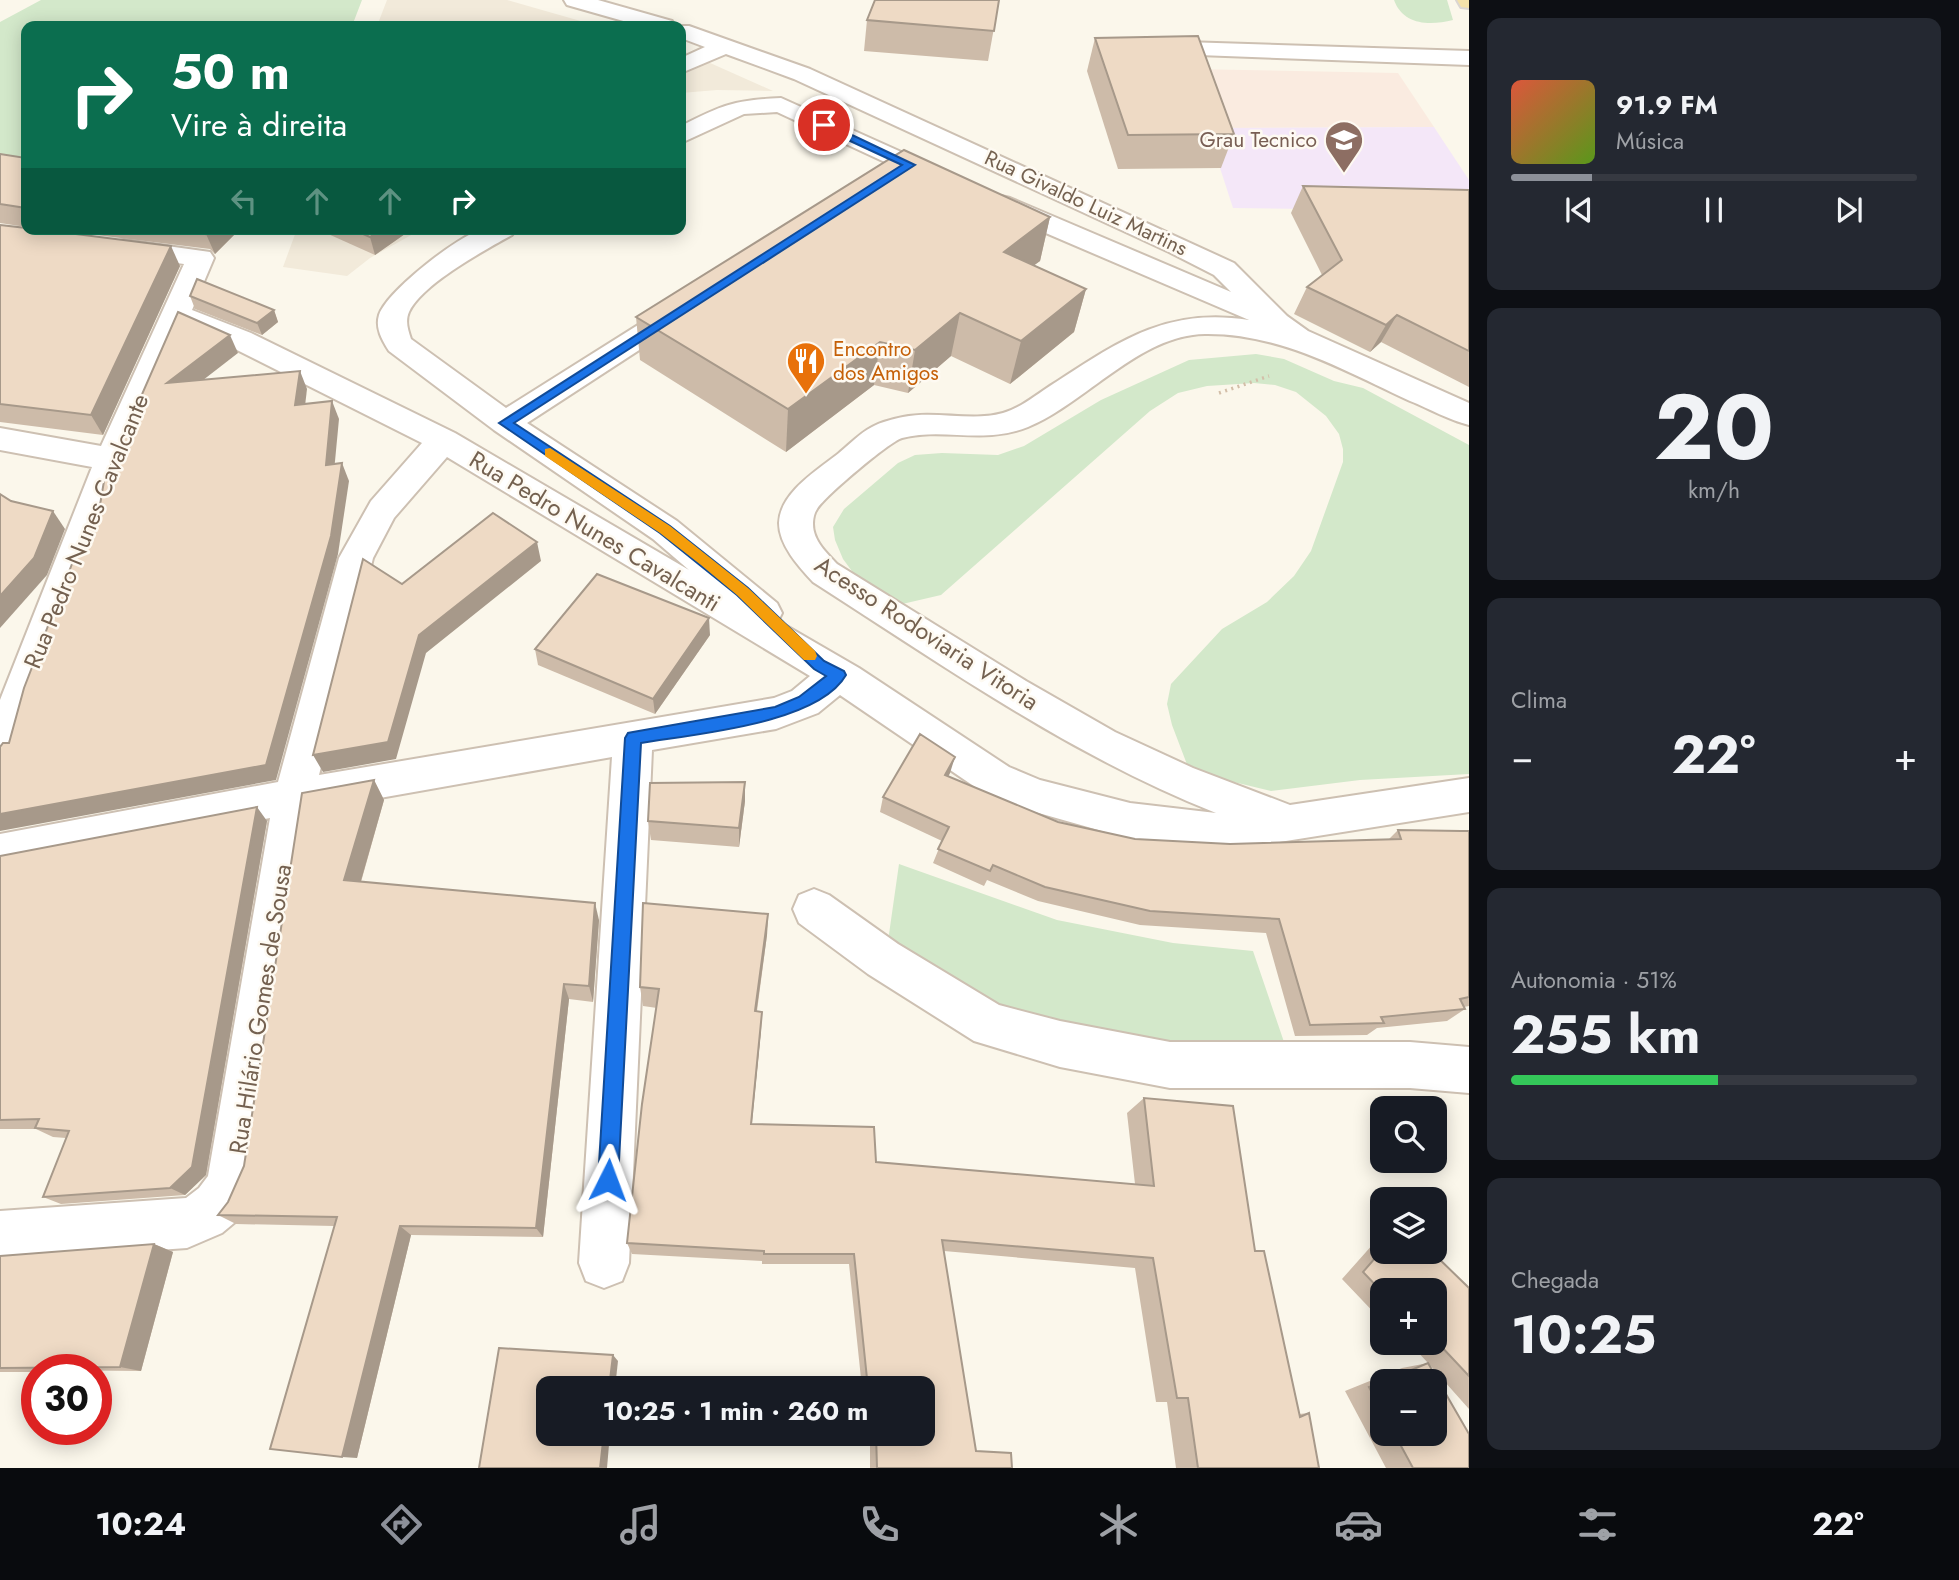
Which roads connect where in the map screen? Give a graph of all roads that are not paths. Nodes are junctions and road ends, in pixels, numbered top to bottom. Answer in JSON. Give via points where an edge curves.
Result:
{"nodes":[{"id":1,"x":575,"y":0,"type":"edge"},
{"id":2,"x":622,"y":6,"type":"edge"},
{"id":3,"x":654,"y":21,"type":"edge"},
{"id":4,"x":686,"y":34,"type":"edge"},
{"id":5,"x":726,"y":46,"type":"junction"},
{"id":6,"x":1137,"y":48,"type":"edge"},
{"id":7,"x":1469,"y":58,"type":"edge"},
{"id":8,"x":686,"y":64,"type":"edge"},
{"id":9,"x":686,"y":133,"type":"edge"},
{"id":10,"x":492,"y":235,"type":"edge"},
{"id":11,"x":93,"y":245,"type":"edge"},
{"id":12,"x":702,"y":298,"type":"edge"},
{"id":13,"x":176,"y":315,"type":"junction"},
{"id":14,"x":1288,"y":330,"type":"junction"},
{"id":15,"x":1469,"y":415,"type":"edge"},
{"id":16,"x":505,"y":423,"type":"junction"},
{"id":17,"x":0,"y":439,"type":"edge"},
{"id":18,"x":444,"y":441,"type":"junction"},
{"id":19,"x":111,"y":459,"type":"junction"},
{"id":20,"x":829,"y":670,"type":"junction"},
{"id":21,"x":4,"y":729,"type":"edge"},
{"id":22,"x":633,"y":738,"type":"junction"},
{"id":23,"x":1469,"y":795,"type":"edge"},
{"id":24,"x":294,"y":796,"type":"junction"},
{"id":25,"x":1292,"y":822,"type":"junction"},
{"id":26,"x":0,"y":852,"type":"edge"},
{"id":27,"x":814,"y":909,"type":"dead end"},
{"id":28,"x":1469,"y":1070,"type":"edge"},
{"id":29,"x":0,"y":1236,"type":"edge"},
{"id":30,"x":604,"y":1263,"type":"dead end"}],
"edges":[{"from":1,"to":2,"type":"street"},
{"from":2,"to":3,"type":"street"},
{"from":4,"to":5,"type":"street","name":"Rua Givaldo Luiz Martins"},
{"from":5,"to":8,"type":"street"},
{"from":5,"to":14,"type":"street","name":"Rua Givaldo Luiz Martins","via":[[826,85],[1179,246],[1224,269]]},
{"from":6,"to":7,"type":"street"},
{"from":9,"to":14,"type":"street","via":[[741,107],[781,105],[898,172],[966,189]]},
{"from":10,"to":16,"type":"street","via":[[440,267],[396,309],[392,322],[399,344]]},
{"from":11,"to":13,"type":"street","via":[[200,258]]},
{"from":12,"to":16,"type":"street"},
{"from":13,"to":18,"type":"street","name":"Rua Pedro Nunes Cavalcanti","via":[[241,340]]},
{"from":13,"to":19,"type":"street","name":"Rua Pedro Nunes Cavalcante"},
{"from":14,"to":15,"type":"street","name":"Rua Givaldo Luiz Martins"},
{"from":14,"to":25,"type":"street","name":"Acesso Rodoviaria Vitoria","via":[[1196,326],[1175,330],[1144,342],[1036,411],[1006,424],[909,427],[888,432],[808,494],[797,511],[796,533],[806,554],[825,573],[1078,731],[1191,783]]},
{"from":16,"to":20,"type":"street","via":[[665,530]]},
{"from":17,"to":19,"type":"street"},
{"from":18,"to":20,"type":"street","name":"Rua Pedro Nunes Cavalcanti"},
{"from":18,"to":24,"type":"street","name":"Rua Hilário Gomes de Sousa","via":[[396,488],[365,535]]},
{"from":19,"to":21,"type":"street","name":"Rua Pedro Nunes Cavalcante"},
{"from":20,"to":22,"type":"street","via":[[805,702],[776,713]]},
{"from":20,"to":25,"type":"street","name":"Rua Pedro Nunes Cavalcanti","via":[[995,779],[1035,796],[1129,821],[1198,830],[1235,831]]},
{"from":22,"to":24,"type":"street"},
{"from":22,"to":30,"type":"street"},
{"from":23,"to":25,"type":"street","name":"Rua Pedro Nunes Cavalcanti"},
{"from":24,"to":26,"type":"street"},
{"from":24,"to":29,"type":"street","name":"Rua Hilário Gomes de Sousa","via":[[234,1175],[226,1196],[209,1215],[187,1223]]},
{"from":27,"to":28,"type":"street","via":[[883,960],[990,1025],[1060,1044],[1170,1065],[1410,1065]]}]}
